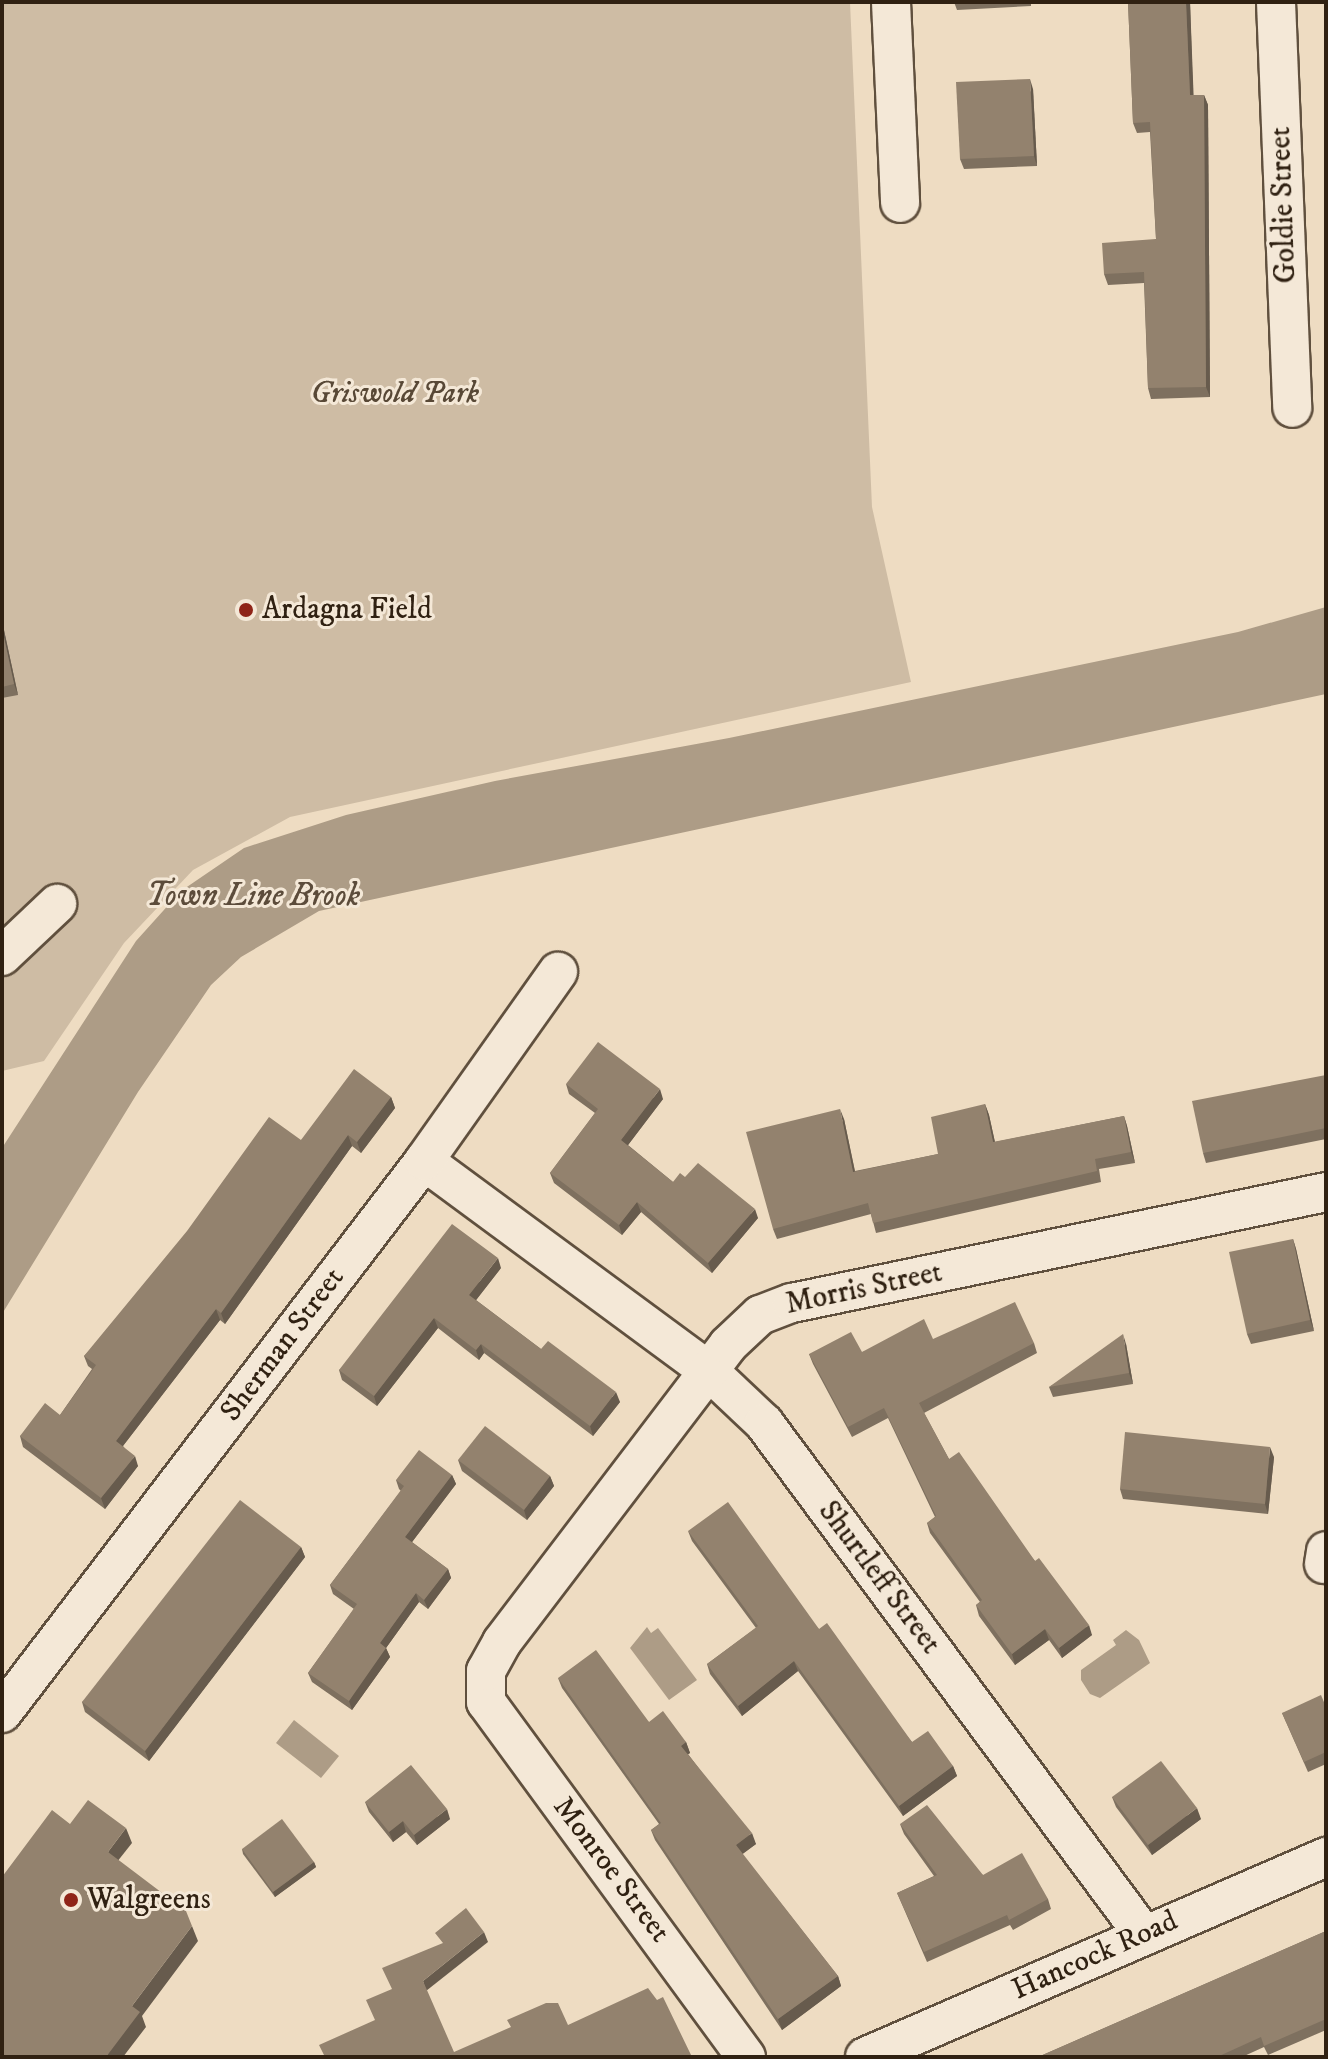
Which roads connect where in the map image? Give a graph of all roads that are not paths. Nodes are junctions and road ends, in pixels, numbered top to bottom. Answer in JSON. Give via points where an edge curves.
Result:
{"nodes":[{"id":1,"x":891,"y":2,"type":"edge"},
{"id":2,"x":1276,"y":2,"type":"edge"},
{"id":3,"x":900,"y":203,"type":"dead end"},
{"id":4,"x":1292,"y":408,"type":"dead end"},
{"id":5,"x":57,"y":904,"type":"dead end"},
{"id":6,"x":2,"y":956,"type":"edge"},
{"id":7,"x":558,"y":972,"type":"dead end"},
{"id":8,"x":424,"y":1161,"type":"junction"},
{"id":9,"x":1326,"y":1192,"type":"edge"},
{"id":10,"x":709,"y":1371,"type":"junction"},
{"id":11,"x":483,"y":1681,"type":"joint"},
{"id":12,"x":2,"y":1713,"type":"edge"},
{"id":13,"x":1326,"y":1857,"type":"edge"},
{"id":14,"x":1144,"y":1935,"type":"junction"},
{"id":15,"x":746,"y":2057,"type":"edge"},
{"id":16,"x":865,"y":2057,"type":"edge"}],
"edges":[{"from":1,"to":3,"type":"street"},
{"from":2,"to":4,"type":"street","name":"Goldie Street"},
{"from":5,"to":6,"type":"street"},
{"from":7,"to":8,"type":"street","name":"Sherman Street"},
{"from":8,"to":10,"type":"street","name":"Shurtleff Street"},
{"from":8,"to":12,"type":"street","name":"Sherman Street"},
{"from":9,"to":10,"type":"street","name":"Morris Street","via":[[772,1308],[748,1322]]},
{"from":10,"to":11,"type":"street","name":"Morris Street","via":[[502,1642]]},
{"from":10,"to":14,"type":"street","name":"Shurtleff Street","via":[[764,1423]]},
{"from":11,"to":15,"type":"street","name":"Monroe Street","via":[[491,1710]]},
{"from":13,"to":14,"type":"street","name":"Hancock Road"},
{"from":14,"to":16,"type":"street","name":"Hancock Road"}]}
